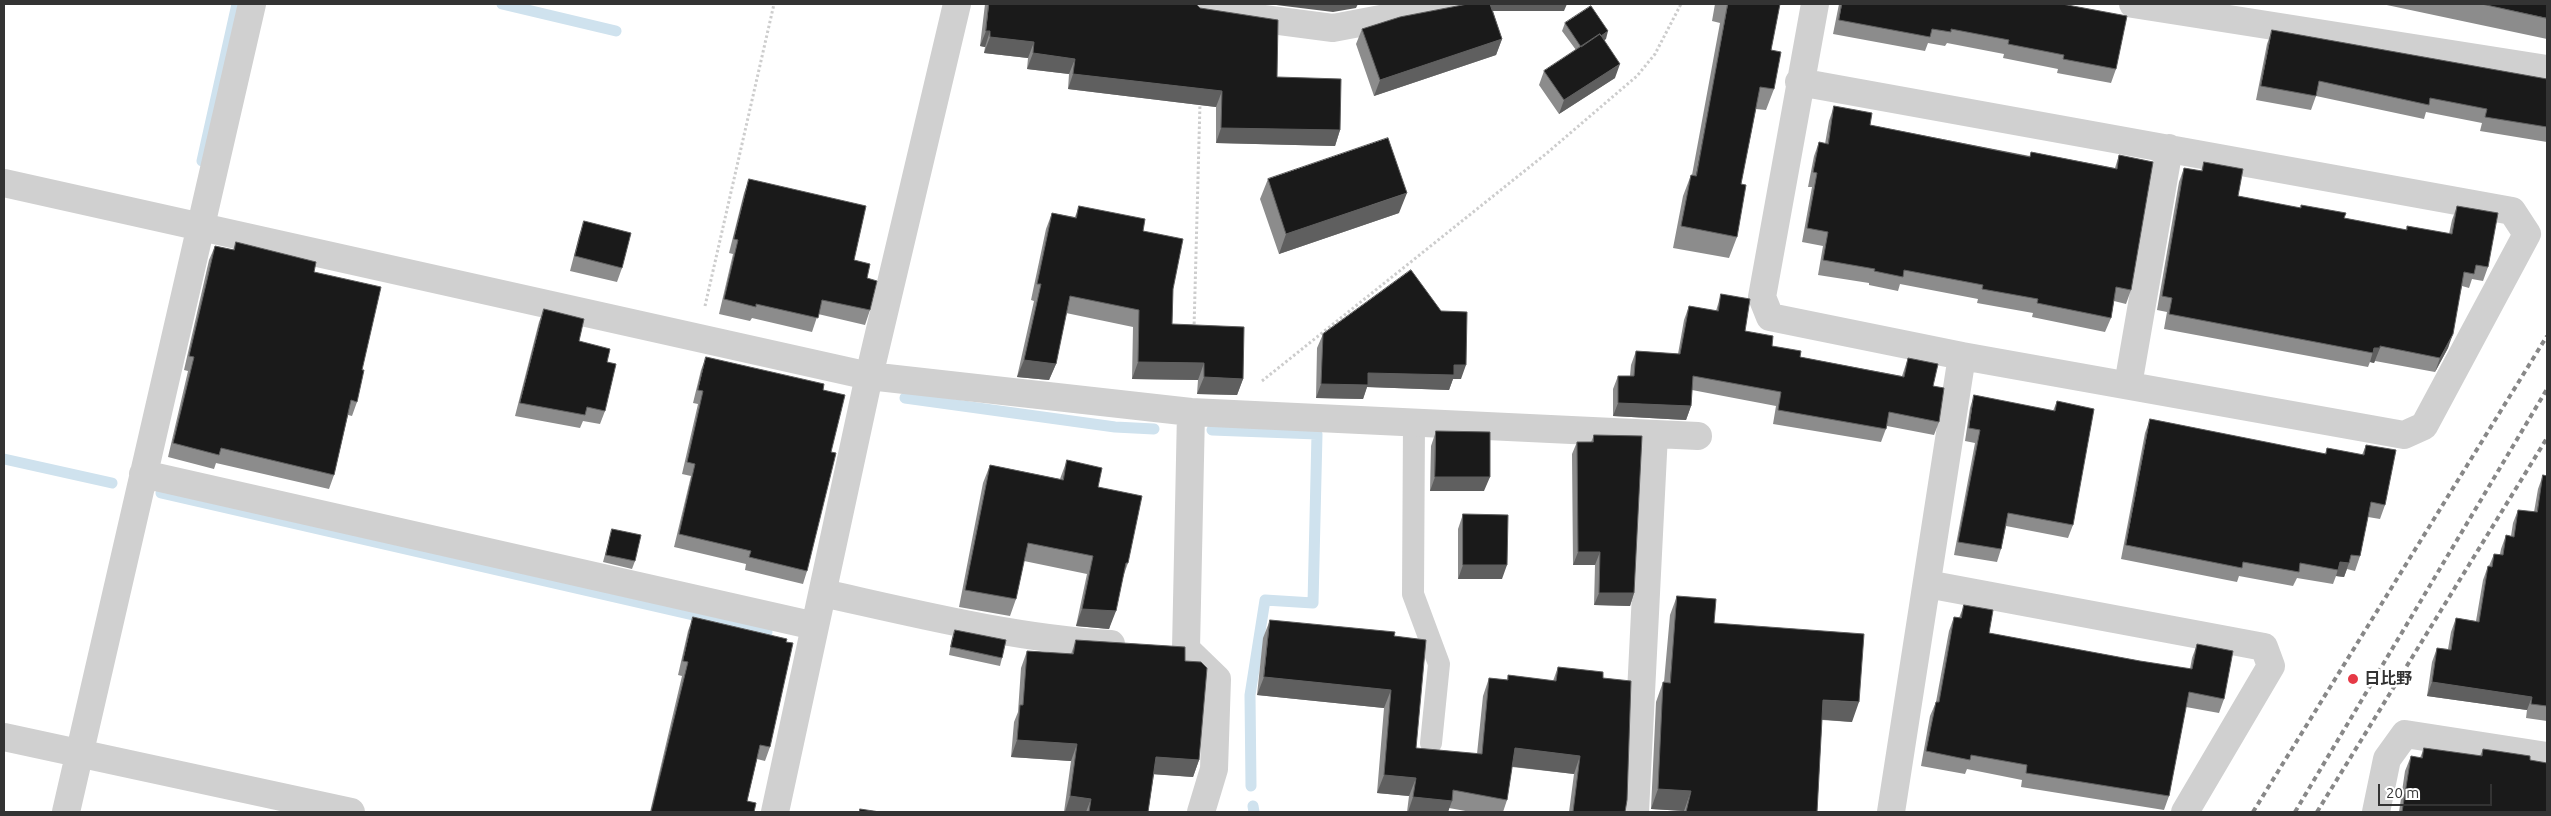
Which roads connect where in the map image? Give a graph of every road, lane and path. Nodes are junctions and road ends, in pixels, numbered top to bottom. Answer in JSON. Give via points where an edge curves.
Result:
{"nodes":[{"id":1,"x":252,"y":4,"type":"edge"},
{"id":2,"x":774,"y":4,"type":"edge"},
{"id":3,"x":956,"y":4,"type":"edge"},
{"id":4,"x":1203,"y":4,"type":"edge"},
{"id":5,"x":1460,"y":4,"type":"edge"},
{"id":6,"x":1681,"y":4,"type":"edge"},
{"id":7,"x":1815,"y":4,"type":"edge"},
{"id":8,"x":2133,"y":4,"type":"edge"},
{"id":9,"x":2547,"y":69,"type":"edge"},
{"id":10,"x":1799,"y":82,"type":"junction"},
{"id":11,"x":1200,"y":99,"type":"edge"},
{"id":12,"x":2169,"y":148,"type":"junction"},
{"id":13,"x":4,"y":183,"type":"edge"},
{"id":14,"x":200,"y":227,"type":"junction"},
{"id":15,"x":1194,"y":334,"type":"edge"},
{"id":16,"x":698,"y":338,"type":"junction"},
{"id":17,"x":1962,"y":356,"type":"junction"},
{"id":18,"x":869,"y":376,"type":"junction"},
{"id":19,"x":2128,"y":385,"type":"junction"},
{"id":20,"x":1191,"y":412,"type":"junction"},
{"id":21,"x":1244,"y":415,"type":"junction"},
{"id":22,"x":1414,"y":423,"type":"junction"},
{"id":23,"x":1654,"y":434,"type":"junction"},
{"id":24,"x":1698,"y":436,"type":"dead end"},
{"id":25,"x":143,"y":474,"type":"junction"},
{"id":26,"x":1927,"y":584,"type":"junction"},
{"id":27,"x":823,"y":593,"type":"junction"},
{"id":28,"x":816,"y":626,"type":"junction"},
{"id":29,"x":1136,"y":646,"type":"edge"},
{"id":30,"x":4,"y":737,"type":"edge"},
{"id":31,"x":1431,"y":743,"type":"dead end"},
{"id":32,"x":79,"y":754,"type":"junction"},
{"id":33,"x":2547,"y":756,"type":"edge"},
{"id":34,"x":66,"y":812,"type":"edge"},
{"id":35,"x":351,"y":812,"type":"edge"},
{"id":36,"x":775,"y":812,"type":"edge"},
{"id":37,"x":1201,"y":812,"type":"edge"},
{"id":38,"x":1635,"y":812,"type":"edge"},
{"id":39,"x":1891,"y":812,"type":"edge"},
{"id":40,"x":2185,"y":812,"type":"edge"},
{"id":41,"x":2376,"y":812,"type":"edge"}],
"edges":[{"from":1,"to":14,"type":"street"},
{"from":2,"to":16,"type":"path"},
{"from":3,"to":18,"type":"street"},
{"from":4,"to":5,"type":"street","via":[[1203,11],[1333,28]]},
{"from":6,"to":21,"type":"path","via":[[1655,54],[1637,76],[1548,153],[1244,395]]},
{"from":7,"to":10,"type":"street"},
{"from":8,"to":9,"type":"street"},
{"from":10,"to":12,"type":"street"},
{"from":10,"to":17,"type":"street","via":[[1762,296],[1770,317]]},
{"from":11,"to":15,"type":"path"},
{"from":12,"to":19,"type":"street"},
{"from":12,"to":19,"type":"street","via":[[2512,211],[2527,234],[2424,426],[2404,435]]},
{"from":13,"to":14,"type":"street"},
{"from":14,"to":16,"type":"street"},
{"from":14,"to":25,"type":"street"},
{"from":16,"to":18,"type":"street"},
{"from":17,"to":19,"type":"street"},
{"from":17,"to":26,"type":"street"},
{"from":18,"to":20,"type":"street"},
{"from":18,"to":27,"type":"street"},
{"from":20,"to":21,"type":"street"},
{"from":20,"to":37,"type":"street","via":[[1176,648],[1217,679],[1214,769]]},
{"from":21,"to":22,"type":"street"},
{"from":22,"to":23,"type":"street"},
{"from":22,"to":31,"type":"lane","via":[[1413,594],[1439,664]]},
{"from":23,"to":24,"type":"street"},
{"from":23,"to":38,"type":"street"},
{"from":25,"to":28,"type":"street"},
{"from":25,"to":32,"type":"street"},
{"from":26,"to":39,"type":"street"},
{"from":26,"to":40,"type":"street","via":[[2264,647],[2271,666]]},
{"from":27,"to":28,"type":"street"},
{"from":27,"to":29,"type":"street","via":[[952,622],[1058,641]]},
{"from":28,"to":36,"type":"street"},
{"from":30,"to":32,"type":"street"},
{"from":32,"to":34,"type":"street"},
{"from":32,"to":35,"type":"street"},
{"from":33,"to":41,"type":"street","via":[[2405,734],[2387,759]]}]}
